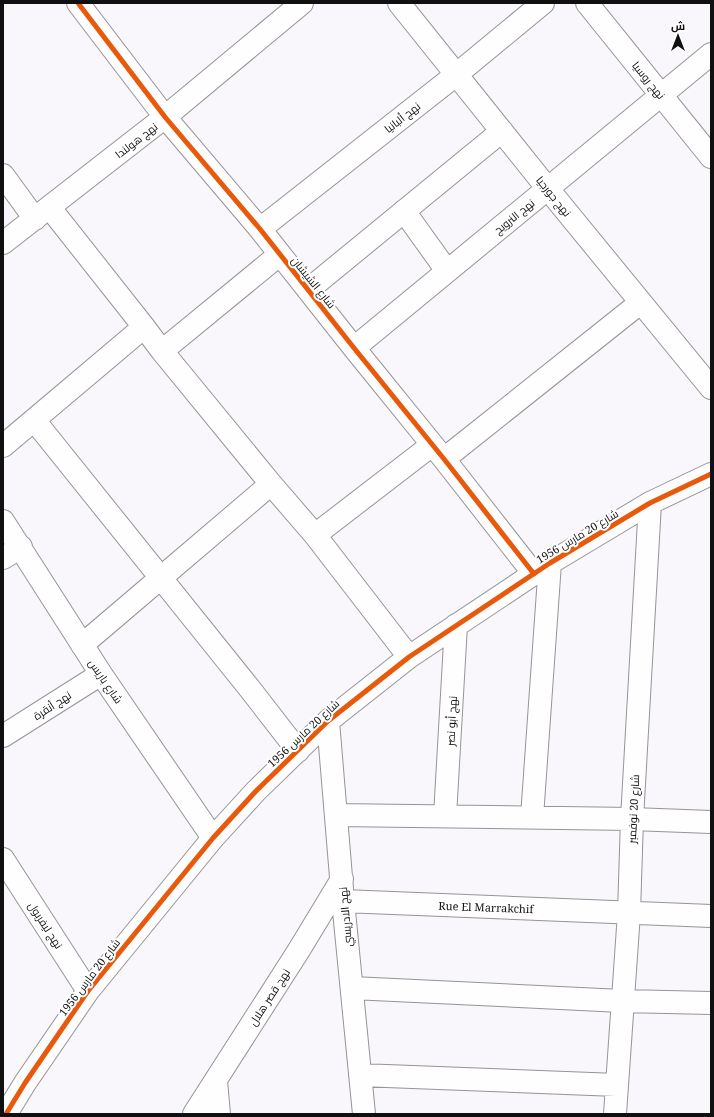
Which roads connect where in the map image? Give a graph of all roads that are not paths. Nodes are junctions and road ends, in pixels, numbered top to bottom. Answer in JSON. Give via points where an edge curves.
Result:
{"nodes":[{"id":1,"x":78,"y":3,"type":"edge"},
{"id":2,"x":399,"y":3,"type":"edge"},
{"id":3,"x":543,"y":3,"type":"edge"},
{"id":4,"x":587,"y":3,"type":"edge"},
{"id":5,"x":289,"y":7,"type":"edge"},
{"id":6,"x":711,"y":54,"type":"edge"},
{"id":7,"x":457,"y":74,"type":"junction"},
{"id":8,"x":660,"y":95,"type":"junction"},
{"id":9,"x":165,"y":117,"type":"junction"},
{"id":10,"x":502,"y":131,"type":"junction"},
{"id":11,"x":711,"y":157,"type":"edge"},
{"id":12,"x":3,"y":175,"type":"edge"},
{"id":13,"x":548,"y":189,"type":"junction"},
{"id":14,"x":404,"y":211,"type":"junction"},
{"id":15,"x":43,"y":213,"type":"junction"},
{"id":16,"x":260,"y":229,"type":"junction"},
{"id":17,"x":3,"y":243,"type":"edge"},
{"id":18,"x":279,"y":255,"type":"junction"},
{"id":19,"x":447,"y":271,"type":"junction"},
{"id":20,"x":308,"y":290,"type":"junction"},
{"id":21,"x":640,"y":303,"type":"junction"},
{"id":22,"x":144,"y":327,"type":"junction"},
{"id":23,"x":354,"y":348,"type":"junction"},
{"id":24,"x":162,"y":351,"type":"junction"},
{"id":25,"x":711,"y":388,"type":"edge"},
{"id":26,"x":34,"y":420,"type":"junction"},
{"id":27,"x":3,"y":446,"type":"edge"},
{"id":28,"x":438,"y":452,"type":"junction"},
{"id":29,"x":711,"y":474,"type":"edge"},
{"id":30,"x":271,"y":484,"type":"junction"},
{"id":31,"x":650,"y":503,"type":"junction"},
{"id":32,"x":3,"y":521,"type":"edge"},
{"id":33,"x":315,"y":535,"type":"junction"},
{"id":34,"x":12,"y":553,"type":"edge"},
{"id":35,"x":542,"y":569,"type":"junction"},
{"id":36,"x":161,"y":578,"type":"junction"},
{"id":37,"x":456,"y":625,"type":"junction"},
{"id":38,"x":82,"y":645,"type":"junction"},
{"id":39,"x":409,"y":657,"type":"junction"},
{"id":40,"x":101,"y":674,"type":"junction"},
{"id":41,"x":328,"y":721,"type":"junction"},
{"id":42,"x":3,"y":736,"type":"edge"},
{"id":43,"x":298,"y":751,"type":"junction"},
{"id":44,"x":336,"y":815,"type":"junction"},
{"id":45,"x":445,"y":816,"type":"junction"},
{"id":46,"x":532,"y":818,"type":"junction"},
{"id":47,"x":632,"y":819,"type":"junction"},
{"id":48,"x":711,"y":822,"type":"edge"},
{"id":49,"x":213,"y":838,"type":"junction"},
{"id":50,"x":3,"y":860,"type":"edge"},
{"id":51,"x":342,"y":879,"type":"junction"},
{"id":52,"x":343,"y":902,"type":"junction"},
{"id":53,"x":629,"y":913,"type":"junction"},
{"id":54,"x":711,"y":916,"type":"edge"},
{"id":55,"x":352,"y":988,"type":"junction"},
{"id":56,"x":88,"y":991,"type":"junction"},
{"id":57,"x":622,"y":1001,"type":"junction"},
{"id":58,"x":711,"y":1003,"type":"edge"},
{"id":59,"x":360,"y":1075,"type":"junction"},
{"id":60,"x":216,"y":1081,"type":"junction"},
{"id":61,"x":617,"y":1085,"type":"junction"},
{"id":62,"x":6,"y":1114,"type":"edge"},
{"id":63,"x":194,"y":1114,"type":"edge"},
{"id":64,"x":219,"y":1114,"type":"edge"},
{"id":65,"x":364,"y":1114,"type":"edge"},
{"id":66,"x":615,"y":1114,"type":"edge"}],
"edges":[{"from":1,"to":9,"type":"street","name":"شارع الشيشان"},
{"from":2,"to":7,"type":"street","name":"نهج جورجيا"},
{"from":3,"to":7,"type":"street","name":"نهج ألبانيا"},
{"from":4,"to":8,"type":"street","name":"نهج روسيا"},
{"from":5,"to":9,"type":"street","name":"نهج هولندا"},
{"from":6,"to":8,"type":"street","name":"نهج النرويج"},
{"from":7,"to":10,"type":"street","name":"نهج جورجيا"},
{"from":7,"to":16,"type":"street","name":"نهج ألبانيا"},
{"from":8,"to":11,"type":"street","name":"نهج روسيا"},
{"from":8,"to":13,"type":"street","name":"نهج النرويج"},
{"from":9,"to":15,"type":"street","name":"نهج هولندا"},
{"from":9,"to":16,"type":"street","name":"شارع الشيشان"},
{"from":10,"to":13,"type":"street","name":"نهج جورجيا"},
{"from":10,"to":14,"type":"street"},
{"from":12,"to":15,"type":"street"},
{"from":13,"to":19,"type":"street","name":"نهج النرويج"},
{"from":13,"to":21,"type":"street","name":"نهج جورجيا"},
{"from":14,"to":19,"type":"street"},
{"from":14,"to":20,"type":"street"},
{"from":15,"to":17,"type":"street","name":"نهج هولندا"},
{"from":15,"to":22,"type":"street"},
{"from":16,"to":18,"type":"street","name":"شارع الشيشان"},
{"from":18,"to":20,"type":"street","name":"شارع الشيشان"},
{"from":18,"to":24,"type":"street"},
{"from":19,"to":23,"type":"street","name":"نهج النرويج"},
{"from":20,"to":23,"type":"street","name":"شارع الشيشان"},
{"from":21,"to":25,"type":"street","name":"نهج جورجيا"},
{"from":21,"to":28,"type":"street"},
{"from":22,"to":24,"type":"street"},
{"from":22,"to":26,"type":"street"},
{"from":23,"to":28,"type":"street","name":"شارع الشيشان"},
{"from":24,"to":30,"type":"street"},
{"from":26,"to":27,"type":"street"},
{"from":26,"to":36,"type":"street"},
{"from":28,"to":33,"type":"street"},
{"from":28,"to":35,"type":"street","name":"شارع الشيشان"},
{"from":29,"to":31,"type":"street","name":"شارع 20 مارس 1956"},
{"from":30,"to":33,"type":"street"},
{"from":30,"to":36,"type":"street"},
{"from":31,"to":35,"type":"street","name":"شارع 20 مارس 1956"},
{"from":31,"to":47,"type":"street","name":"شارع 20 نوفمبر"},
{"from":32,"to":34,"type":"street","name":"شارع باريس"},
{"from":33,"to":39,"type":"street"},
{"from":34,"to":38,"type":"street","name":"شارع باريس"},
{"from":35,"to":37,"type":"street","name":"شارع 20 مارس 1956"},
{"from":35,"to":46,"type":"street"},
{"from":36,"to":38,"type":"street"},
{"from":36,"to":43,"type":"street"},
{"from":37,"to":39,"type":"street","name":"شارع 20 مارس 1956"},
{"from":37,"to":45,"type":"street","name":"نهج أبو نصر"},
{"from":38,"to":40,"type":"street","name":"شارع باريس"},
{"from":39,"to":41,"type":"street","name":"شارع 20 مارس 1956"},
{"from":40,"to":42,"type":"street","name":"نهج أنقرة"},
{"from":40,"to":49,"type":"street","name":"شارع باريس"},
{"from":41,"to":43,"type":"street","name":"شارع 20 مارس 1956"},
{"from":41,"to":44,"type":"street","name":"نهج الادريسي"},
{"from":43,"to":49,"type":"street","name":"شارع 20 مارس 1956","via":[[256,791]]},
{"from":44,"to":45,"type":"street"},
{"from":44,"to":51,"type":"street","name":"نهج الادريسي"},
{"from":45,"to":46,"type":"street"},
{"from":46,"to":47,"type":"street"},
{"from":47,"to":48,"type":"street"},
{"from":47,"to":53,"type":"street","name":"شارع 20 نوفمبر"},
{"from":49,"to":56,"type":"street","name":"شارع 20 مارس 1956"},
{"from":50,"to":56,"type":"street","name":"نهج ليفربول"},
{"from":51,"to":52,"type":"street","name":"نهج الادريسي"},
{"from":51,"to":60,"type":"street","name":"نهج قصر هلال"},
{"from":52,"to":53,"type":"street","name":"Rue El Marrakchif"},
{"from":52,"to":55,"type":"street","name":"نهج الادريسي"},
{"from":53,"to":54,"type":"street","name":"Rue El Marrakchif"},
{"from":53,"to":57,"type":"street","name":"شارع 20 نوفمبر"},
{"from":55,"to":57,"type":"street"},
{"from":55,"to":59,"type":"street","name":"نهج الادريسي"},
{"from":56,"to":62,"type":"street","name":"شارع 20 مارس 1956"},
{"from":57,"to":58,"type":"street"},
{"from":57,"to":61,"type":"street","name":"شارع 20 نوفمبر"},
{"from":59,"to":61,"type":"street"},
{"from":59,"to":65,"type":"street","name":"نهج الادريسي"},
{"from":60,"to":63,"type":"street","name":"نهج قصر هلال"},
{"from":60,"to":64,"type":"street"},
{"from":61,"to":66,"type":"street","name":"شارع 20 نوفمبر"}]}
